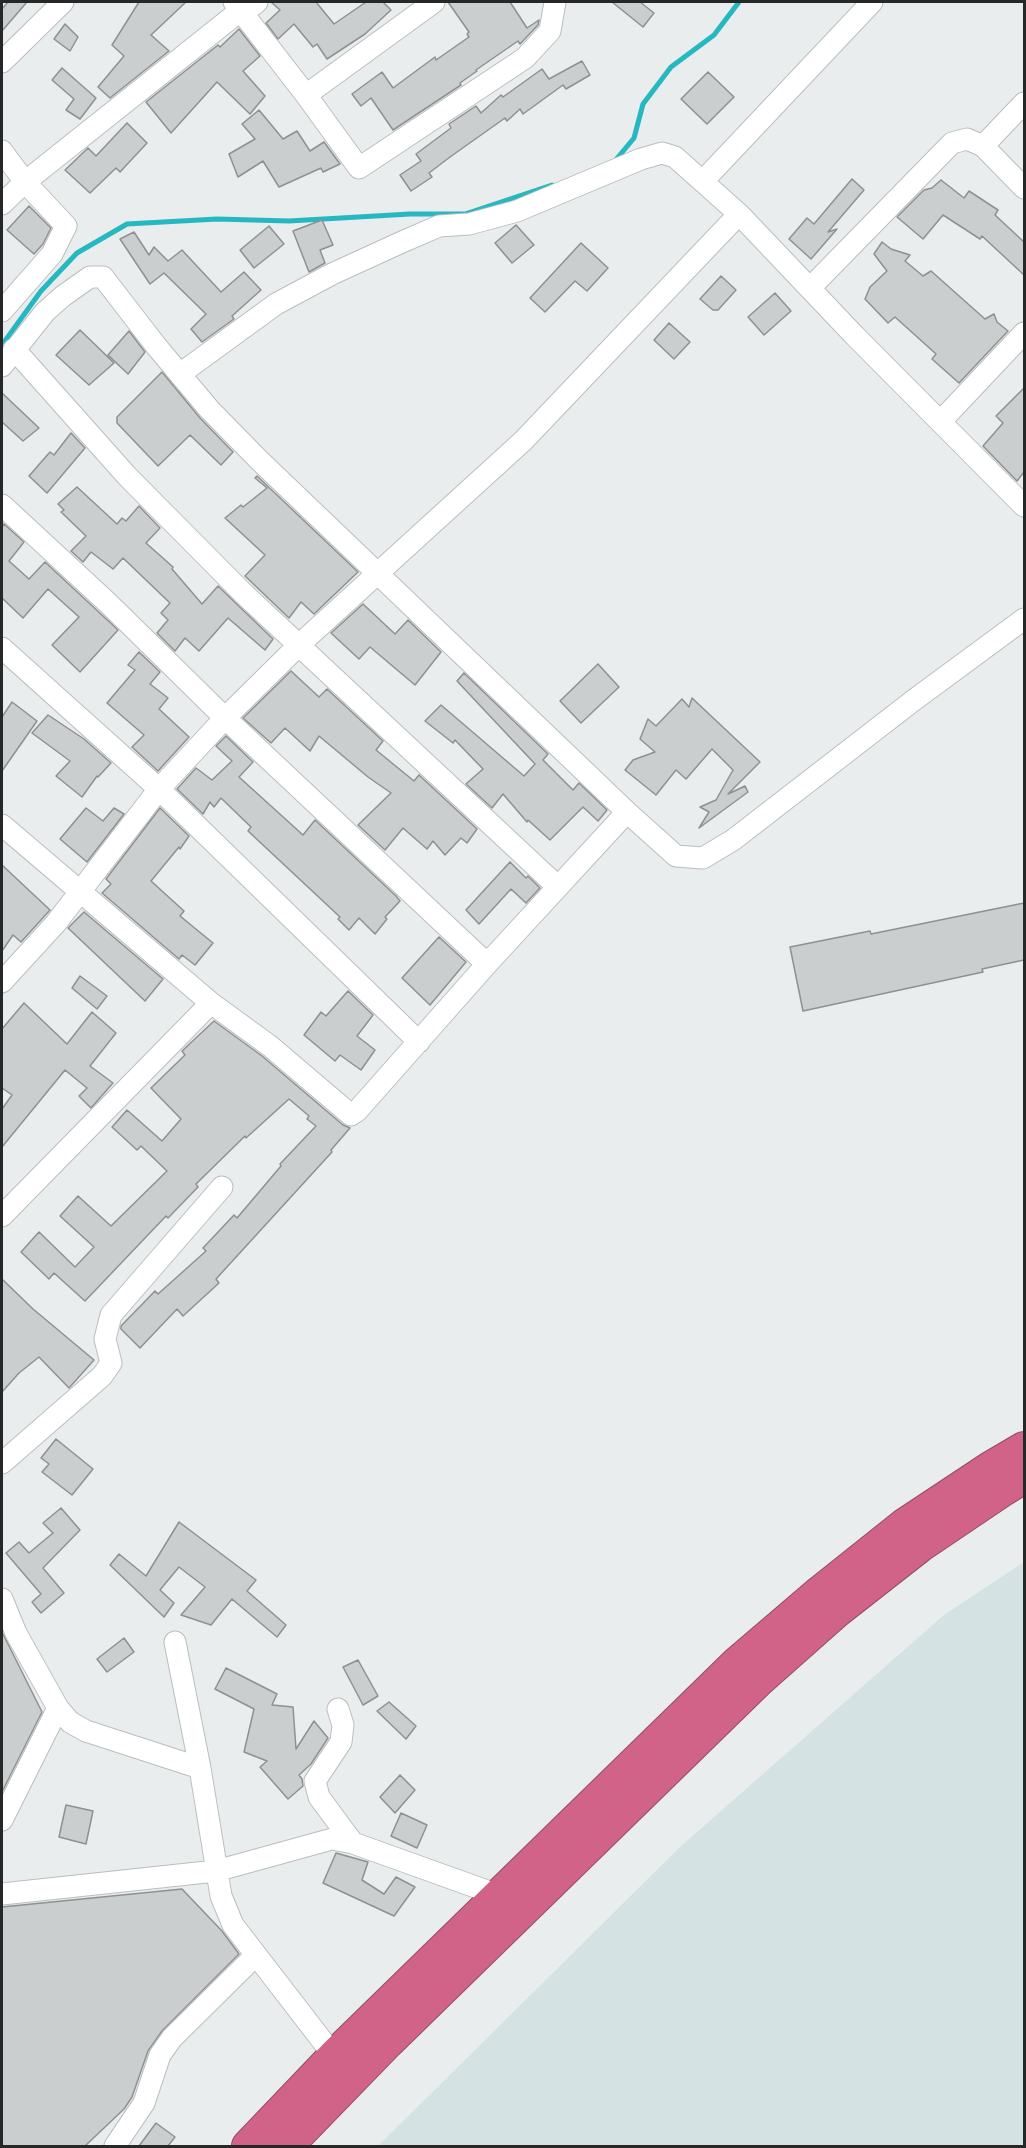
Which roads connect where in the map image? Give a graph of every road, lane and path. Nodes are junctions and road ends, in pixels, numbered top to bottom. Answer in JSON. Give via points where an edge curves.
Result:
{"nodes":[{"id":1,"x":63,"y":2,"type":"edge"},
{"id":2,"x":434,"y":2,"type":"edge"},
{"id":3,"x":555,"y":2,"type":"edge"},
{"id":4,"x":872,"y":2,"type":"edge"},
{"id":5,"x":244,"y":4,"type":"edge"},
{"id":6,"x":2,"y":62,"type":"edge"},
{"id":7,"x":306,"y":94,"type":"junction"},
{"id":8,"x":1024,"y":103,"type":"edge"},
{"id":9,"x":983,"y":146,"type":"junction"},
{"id":10,"x":2,"y":151,"type":"edge"},
{"id":11,"x":703,"y":181,"type":"junction"},
{"id":12,"x":25,"y":182,"type":"junction"},
{"id":13,"x":1024,"y":188,"type":"edge"},
{"id":14,"x":2,"y":204,"type":"edge"},
{"id":15,"x":739,"y":214,"type":"junction"},
{"id":16,"x":810,"y":288,"type":"junction"},
{"id":17,"x":2,"y":311,"type":"edge"},
{"id":18,"x":1024,"y":333,"type":"edge"},
{"id":19,"x":8,"y":357,"type":"edge"},
{"id":20,"x":180,"y":374,"type":"junction"},
{"id":21,"x":941,"y":421,"type":"junction"},
{"id":22,"x":1024,"y":506,"type":"edge"},
{"id":23,"x":3,"y":510,"type":"edge"},
{"id":24,"x":378,"y":573,"type":"junction"},
{"id":25,"x":1024,"y":619,"type":"edge"},
{"id":26,"x":300,"y":644,"type":"junction"},
{"id":27,"x":2,"y":648,"type":"edge"},
{"id":28,"x":225,"y":718,"type":"junction"},
{"id":29,"x":159,"y":789,"type":"junction"},
{"id":30,"x":627,"y":812,"type":"junction"},
{"id":31,"x":5,"y":836,"type":"edge"},
{"id":32,"x":558,"y":886,"type":"junction"},
{"id":33,"x":80,"y":893,"type":"junction"},
{"id":34,"x":487,"y":964,"type":"junction"},
{"id":35,"x":2,"y":982,"type":"edge"},
{"id":36,"x":211,"y":1003,"type":"junction"},
{"id":37,"x":419,"y":1042,"type":"junction"},
{"id":38,"x":222,"y":1187,"type":"dead end"},
{"id":39,"x":2,"y":1216,"type":"edge"},
{"id":40,"x":1024,"y":1448,"type":"edge"},
{"id":41,"x":2,"y":1463,"type":"edge"},
{"id":42,"x":1024,"y":1477,"type":"edge"},
{"id":43,"x":2,"y":1599,"type":"edge"},
{"id":44,"x":175,"y":1642,"type":"dead end"},
{"id":45,"x":58,"y":1708,"type":"junction"},
{"id":46,"x":338,"y":1710,"type":"dead end"},
{"id":47,"x":200,"y":1768,"type":"junction"},
{"id":48,"x":2,"y":1820,"type":"edge"},
{"id":49,"x":353,"y":1843,"type":"junction"},
{"id":50,"x":216,"y":1871,"type":"junction"},
{"id":51,"x":2,"y":1894,"type":"edge"},
{"id":52,"x":498,"y":1895,"type":"junction"},
{"id":53,"x":256,"y":1955,"type":"junction"},
{"id":54,"x":334,"y":2056,"type":"junction"},
{"id":55,"x":115,"y":2146,"type":"edge"},
{"id":56,"x":248,"y":2146,"type":"edge"},
{"id":57,"x":287,"y":2146,"type":"edge"}],
"edges":[{"from":1,"to":6,"type":"street"},
{"from":2,"to":7,"type":"street"},
{"from":3,"to":7,"type":"street","via":[[550,31],[525,58],[359,168]]},
{"from":4,"to":11,"type":"street"},
{"from":5,"to":7,"type":"street"},
{"from":5,"to":12,"type":"street"},
{"from":8,"to":9,"type":"street"},
{"from":9,"to":13,"type":"street"},
{"from":9,"to":16,"type":"street","via":[[967,139],[952,143]]},
{"from":10,"to":12,"type":"street"},
{"from":11,"to":15,"type":"street"},
{"from":11,"to":20,"type":"street","via":[[675,157],[662,153],[517,211],[469,224],[439,226],[276,304]]},
{"from":12,"to":14,"type":"street"},
{"from":12,"to":17,"type":"street","via":[[66,226],[52,254]]},
{"from":15,"to":16,"type":"street"},
{"from":15,"to":24,"type":"street","via":[[523,441]]},
{"from":16,"to":21,"type":"street"},
{"from":18,"to":21,"type":"street"},
{"from":19,"to":20,"type":"street","via":[[63,296],[90,277],[103,277]]},
{"from":19,"to":26,"type":"street","via":[[245,595]]},
{"from":20,"to":24,"type":"street","via":[[259,460]]},
{"from":21,"to":22,"type":"street"},
{"from":23,"to":28,"type":"street","via":[[108,603]]},
{"from":24,"to":26,"type":"street"},
{"from":24,"to":30,"type":"street"},
{"from":25,"to":30,"type":"street","via":[[733,840],[703,858],[676,856]]},
{"from":26,"to":28,"type":"street"},
{"from":26,"to":32,"type":"street"},
{"from":27,"to":29,"type":"street"},
{"from":28,"to":29,"type":"street"},
{"from":28,"to":34,"type":"street"},
{"from":29,"to":33,"type":"street"},
{"from":29,"to":37,"type":"street"},
{"from":30,"to":32,"type":"street"},
{"from":31,"to":33,"type":"street"},
{"from":32,"to":34,"type":"street"},
{"from":33,"to":35,"type":"street"},
{"from":33,"to":36,"type":"street"},
{"from":34,"to":37,"type":"street"},
{"from":36,"to":37,"type":"street","via":[[270,1046],[351,1115]]},
{"from":36,"to":39,"type":"street"},
{"from":38,"to":41,"type":"street","via":[[111,1315],[105,1339],[111,1363],[102,1376]]},
{"from":40,"to":52,"type":"highway","via":[[904,1525],[820,1592],[737,1664]]},
{"from":42,"to":57,"type":"highway","via":[[920,1546],[837,1611],[758,1681],[387,2043]]},
{"from":43,"to":45,"type":"street","via":[[16,1633]]},
{"from":44,"to":47,"type":"street"},
{"from":45,"to":47,"type":"street","via":[[70,1722],[86,1731]]},
{"from":45,"to":48,"type":"street"},
{"from":46,"to":49,"type":"street","via":[[343,1725],[341,1742],[315,1781],[319,1797]]},
{"from":47,"to":50,"type":"street"},
{"from":49,"to":50,"type":"street","via":[[332,1839]]},
{"from":49,"to":52,"type":"street"},
{"from":50,"to":51,"type":"street"},
{"from":50,"to":53,"type":"street","via":[[233,1925]]},
{"from":52,"to":54,"type":"highway"},
{"from":53,"to":54,"type":"street"},
{"from":53,"to":55,"type":"street","via":[[172,2038],[160,2055],[144,2103]]},
{"from":54,"to":56,"type":"highway"}]}
